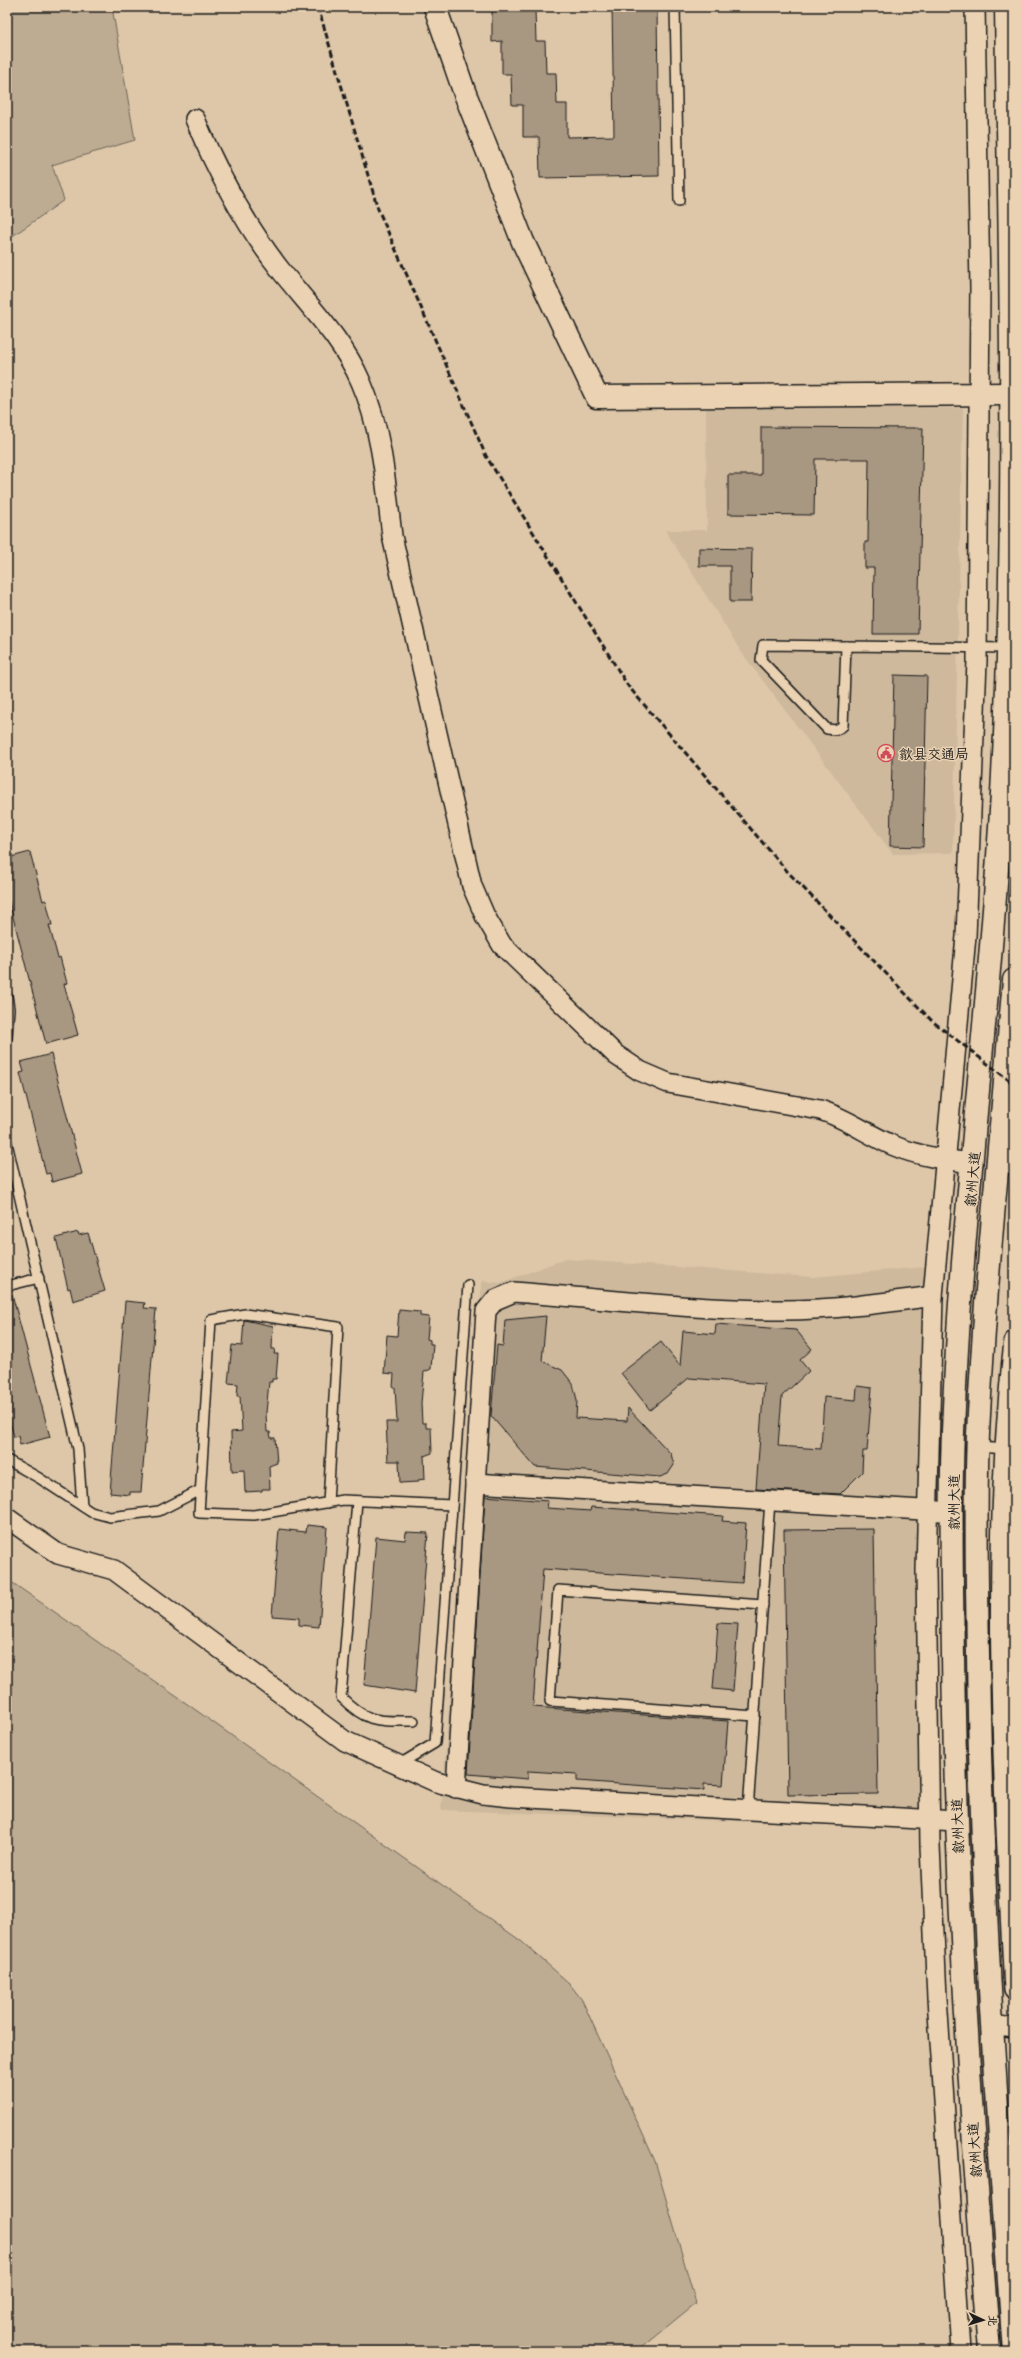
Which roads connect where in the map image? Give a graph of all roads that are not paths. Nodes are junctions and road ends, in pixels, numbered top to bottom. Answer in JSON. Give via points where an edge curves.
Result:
{"nodes":[{"id":1,"x":435,"y":7,"type":"edge"},
{"id":2,"x":675,"y":7,"type":"edge"},
{"id":3,"x":975,"y":7,"type":"edge"},
{"id":4,"x":1006,"y":7,"type":"edge"},
{"id":5,"x":195,"y":119,"type":"dead end"},
{"id":6,"x":679,"y":201,"type":"dead end"},
{"id":7,"x":980,"y":394,"type":"junction"},
{"id":8,"x":1011,"y":394,"type":"junction"},
{"id":9,"x":846,"y":646,"type":"junction"},
{"id":10,"x":978,"y":648,"type":"junction"},
{"id":11,"x":1008,"y":648,"type":"junction"},
{"id":12,"x":1014,"y":980,"type":"edge"},
{"id":13,"x":7,"y":996,"type":"edge"},
{"id":14,"x":7,"y":1037,"type":"edge"},
{"id":15,"x":1002,"y":1118,"type":"junction"},
{"id":16,"x":7,"y":1143,"type":"edge"},
{"id":17,"x":946,"y":1160,"type":"junction"},
{"id":18,"x":973,"y":1163,"type":"junction"},
{"id":19,"x":1014,"y":1165,"type":"edge"},
{"id":20,"x":39,"y":1278,"type":"junction"},
{"id":21,"x":468,"y":1285,"type":"dead end"},
{"id":22,"x":7,"y":1286,"type":"edge"},
{"id":23,"x":933,"y":1296,"type":"junction"},
{"id":24,"x":1014,"y":1341,"type":"edge"},
{"id":25,"x":978,"y":1447,"type":"junction"},
{"id":26,"x":1010,"y":1449,"type":"edge"},
{"id":27,"x":7,"y":1460,"type":"edge"},
{"id":28,"x":475,"y":1483,"type":"junction"},
{"id":29,"x":200,"y":1490,"type":"junction"},
{"id":30,"x":357,"y":1501,"type":"junction"},
{"id":31,"x":770,"y":1501,"type":"junction"},
{"id":32,"x":328,"y":1503,"type":"junction"},
{"id":33,"x":452,"y":1505,"type":"junction"},
{"id":34,"x":82,"y":1506,"type":"junction"},
{"id":35,"x":927,"y":1510,"type":"junction"},
{"id":36,"x":953,"y":1512,"type":"junction"},
{"id":37,"x":7,"y":1518,"type":"edge"},
{"id":38,"x":763,"y":1605,"type":"junction"},
{"id":39,"x":755,"y":1716,"type":"junction"},
{"id":40,"x":414,"y":1721,"type":"dead end"},
{"id":41,"x":397,"y":1765,"type":"junction"},
{"id":42,"x":456,"y":1788,"type":"junction"},
{"id":43,"x":997,"y":1804,"type":"edge"},
{"id":44,"x":748,"y":1810,"type":"junction"},
{"id":45,"x":929,"y":1819,"type":"junction"},
{"id":46,"x":957,"y":1821,"type":"junction"},
{"id":47,"x":1014,"y":1990,"type":"edge"},
{"id":48,"x":991,"y":2025,"type":"junction"},
{"id":49,"x":1014,"y":2028,"type":"edge"},
{"id":50,"x":961,"y":2351,"type":"edge"},
{"id":51,"x":989,"y":2351,"type":"edge"},
{"id":52,"x":1014,"y":2351,"type":"edge"}],
"edges":[{"from":1,"to":7,"type":"main road","via":[[464,91],[520,235],[597,397]]},
{"from":2,"to":6,"type":"lane"},
{"from":3,"to":7,"type":"street"},
{"from":4,"to":8,"type":"main road","name":"歙州大道"},
{"from":5,"to":17,"type":"street","via":[[215,168],[247,222],[282,272],[331,332],[352,365],[366,394],[385,477],[392,536],[472,886],[502,945],[616,1055],[653,1078],[668,1083],[820,1110],[857,1125],[892,1144]]},
{"from":7,"to":8,"type":"main road"},
{"from":7,"to":10,"type":"street"},
{"from":8,"to":11,"type":"main road","name":"歙州大道"},
{"from":9,"to":9,"type":"lane","via":[[843,726],[836,730],[827,729],[761,660],[763,645]]},
{"from":9,"to":10,"type":"lane"},
{"from":10,"to":11,"type":"lane"},
{"from":10,"to":17,"type":"street","via":[[966,936]]},
{"from":11,"to":18,"type":"main road","name":"歙州大道","via":[[996,889]]},
{"from":12,"to":15,"type":"main road","name":"歙州大道"},
{"from":13,"to":14,"type":"lane"},
{"from":15,"to":19,"type":"street"},
{"from":15,"to":25,"type":"main road","name":"歙州大道"},
{"from":16,"to":20,"type":"lane"},
{"from":17,"to":18,"type":"street"},
{"from":17,"to":23,"type":"street"},
{"from":18,"to":36,"type":"main road","name":"歙州大道","via":[[959,1324],[953,1435]]},
{"from":20,"to":22,"type":"lane"},
{"from":20,"to":34,"type":"lane","via":[[78,1449]]},
{"from":21,"to":33,"type":"lane"},
{"from":23,"to":28,"type":"street","via":[[870,1305],[783,1310],[734,1309],[507,1293],[495,1300],[486,1311]]},
{"from":23,"to":35,"type":"street"},
{"from":24,"to":26,"type":"street"},
{"from":25,"to":26,"type":"lane"},
{"from":25,"to":43,"type":"main road","name":"歙州大道","via":[[977,1584]]},
{"from":26,"to":43,"type":"street"},
{"from":27,"to":34,"type":"lane"},
{"from":28,"to":31,"type":"street"},
{"from":28,"to":42,"type":"street"},
{"from":29,"to":32,"type":"lane","via":[[199,1513],[254,1515]]},
{"from":29,"to":32,"type":"lane","via":[[211,1320],[245,1314],[338,1328]]},
{"from":29,"to":34,"type":"lane","via":[[159,1511],[110,1517],[91,1512]]},
{"from":30,"to":32,"type":"lane"},
{"from":30,"to":33,"type":"lane"},
{"from":30,"to":40,"type":"lane","via":[[341,1697],[374,1721]]},
{"from":31,"to":35,"type":"street"},
{"from":31,"to":38,"type":"lane"},
{"from":33,"to":41,"type":"lane","via":[[436,1743]]},
{"from":35,"to":36,"type":"street"},
{"from":35,"to":45,"type":"street","via":[[926,1708]]},
{"from":36,"to":46,"type":"main road","name":"歙州大道"},
{"from":37,"to":41,"type":"street","via":[[58,1554],[114,1570],[345,1741]]},
{"from":38,"to":39,"type":"lane"},
{"from":38,"to":39,"type":"lane","via":[[558,1590],[550,1693],[550,1701]]},
{"from":39,"to":44,"type":"lane"},
{"from":41,"to":42,"type":"street"},
{"from":42,"to":44,"type":"street","via":[[511,1797]]},
{"from":43,"to":47,"type":"street"},
{"from":43,"to":48,"type":"main road","name":"歙州大道"},
{"from":44,"to":45,"type":"street"},
{"from":45,"to":46,"type":"street"},
{"from":45,"to":50,"type":"street","via":[[937,1998]]},
{"from":46,"to":51,"type":"main road","name":"歙州大道","via":[[965,2013]]},
{"from":48,"to":49,"type":"street"},
{"from":48,"to":52,"type":"main road","name":"歙州大道"}]}
